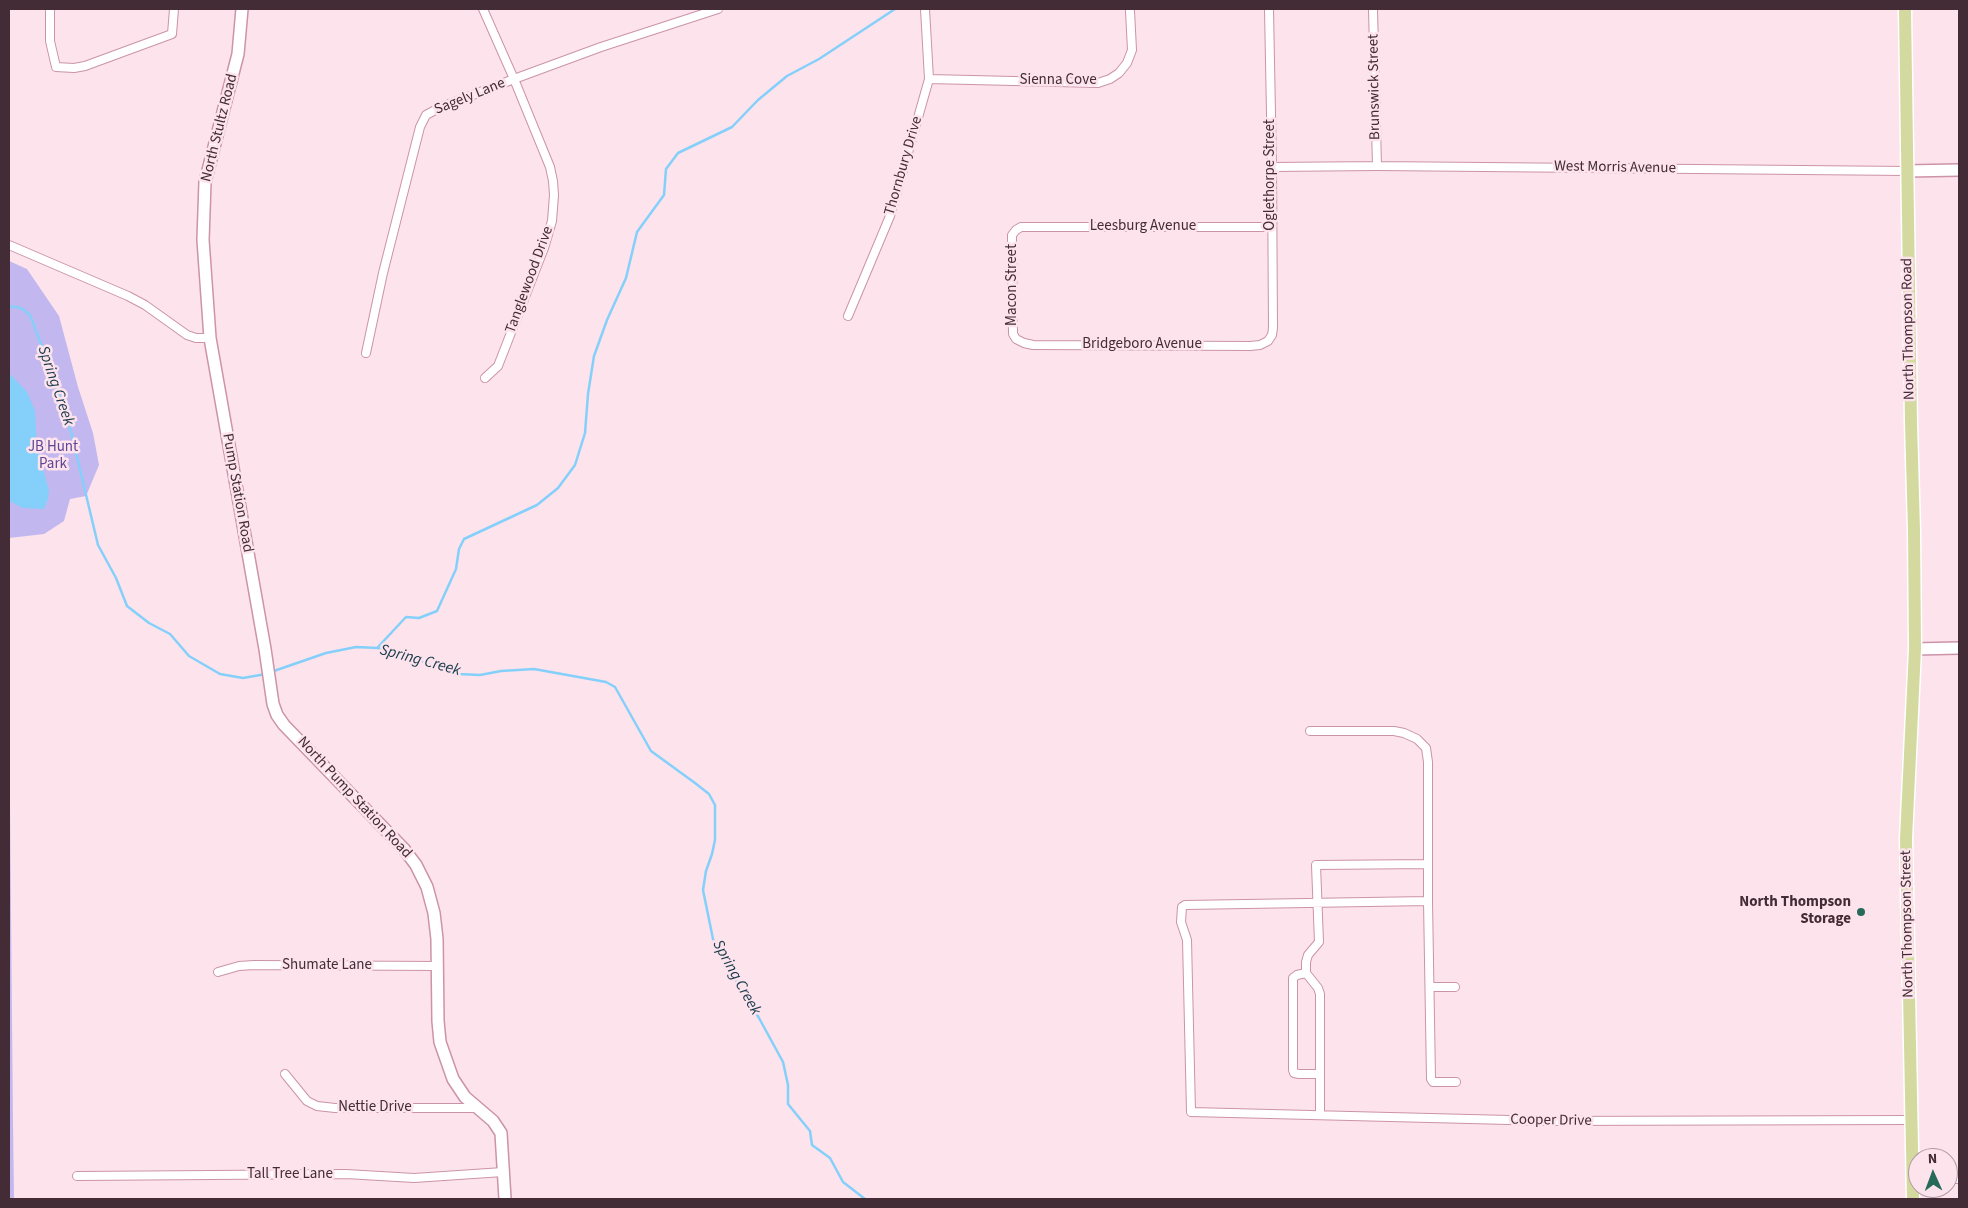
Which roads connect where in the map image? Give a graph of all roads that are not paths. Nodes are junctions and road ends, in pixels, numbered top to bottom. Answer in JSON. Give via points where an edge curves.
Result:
{"nodes":[{"id":1,"x":50,"y":9,"type":"edge"},
{"id":2,"x":174,"y":9,"type":"edge"},
{"id":3,"x":242,"y":9,"type":"edge"},
{"id":4,"x":483,"y":9,"type":"edge"},
{"id":5,"x":718,"y":9,"type":"edge"},
{"id":6,"x":925,"y":9,"type":"edge"},
{"id":7,"x":1269,"y":9,"type":"edge"},
{"id":8,"x":1373,"y":9,"type":"edge"},
{"id":9,"x":1905,"y":9,"type":"edge"},
{"id":10,"x":1130,"y":11,"type":"dead end"},
{"id":11,"x":514,"y":79,"type":"junction"},
{"id":12,"x":929,"y":79,"type":"junction"},
{"id":13,"x":1377,"y":166,"type":"junction"},
{"id":14,"x":1272,"y":167,"type":"junction"},
{"id":15,"x":1959,"y":170,"type":"edge"},
{"id":16,"x":1907,"y":171,"type":"junction"},
{"id":17,"x":1272,"y":227,"type":"junction"},
{"id":18,"x":1016,"y":230,"type":"joint"},
{"id":19,"x":9,"y":245,"type":"edge"},
{"id":20,"x":848,"y":316,"type":"dead end"},
{"id":21,"x":210,"y":338,"type":"junction"},
{"id":22,"x":1016,"y":339,"type":"joint"},
{"id":23,"x":1268,"y":341,"type":"joint"},
{"id":24,"x":366,"y":353,"type":"dead end"},
{"id":25,"x":485,"y":378,"type":"dead end"},
{"id":26,"x":1959,"y":648,"type":"edge"},
{"id":27,"x":265,"y":649,"type":"joint"},
{"id":28,"x":1914,"y":649,"type":"junction"},
{"id":29,"x":1310,"y":732,"type":"dead end"},
{"id":30,"x":1428,"y":864,"type":"junction"},
{"id":31,"x":1428,"y":901,"type":"junction"},
{"id":32,"x":1317,"y":903,"type":"junction"},
{"id":33,"x":437,"y":966,"type":"junction"},
{"id":34,"x":218,"y":972,"type":"dead end"},
{"id":35,"x":1306,"y":972,"type":"junction"},
{"id":36,"x":1430,"y":987,"type":"junction"},
{"id":37,"x":1455,"y":987,"type":"dead end"},
{"id":38,"x":285,"y":1074,"type":"dead end"},
{"id":39,"x":1320,"y":1074,"type":"junction"},
{"id":40,"x":1456,"y":1082,"type":"dead end"},
{"id":41,"x":478,"y":1108,"type":"junction"},
{"id":42,"x":1320,"y":1115,"type":"junction"},
{"id":43,"x":1911,"y":1120,"type":"junction"},
{"id":44,"x":1913,"y":1148,"type":"edge"},
{"id":45,"x":503,"y":1172,"type":"junction"},
{"id":46,"x":77,"y":1176,"type":"dead end"},
{"id":47,"x":505,"y":1199,"type":"edge"}],
"edges":[{"from":1,"to":2,"type":"street","via":[[50,41],[56,67],[84,66],[172,34]]},
{"from":3,"to":21,"type":"street","name":"North Stultz Road","via":[[238,54],[205,182],[203,240]]},
{"from":4,"to":11,"type":"street","name":"Tanglewood Drive"},
{"from":5,"to":11,"type":"street","name":"Sagely Lane"},
{"from":6,"to":12,"type":"street","name":"Thornbury Drive"},
{"from":7,"to":14,"type":"street","name":"Oglethorpe Street"},
{"from":8,"to":13,"type":"street","name":"Brunswick Street"},
{"from":9,"to":16,"type":"main road","name":"North Thompson Road"},
{"from":10,"to":12,"type":"street","name":"Sienna Cove","via":[[1132,50],[1127,63],[1110,79],[1098,83]]},
{"from":11,"to":24,"type":"street","name":"Sagely Lane","via":[[426,115],[420,127],[383,273]]},
{"from":11,"to":25,"type":"street","name":"Tanglewood Drive","via":[[550,167],[554,208],[544,248],[498,366]]},
{"from":12,"to":20,"type":"street","name":"Thornbury Drive","via":[[890,216]]},
{"from":13,"to":14,"type":"street","name":"West Morris Avenue"},
{"from":13,"to":16,"type":"street","name":"West Morris Avenue"},
{"from":14,"to":17,"type":"street","name":"Oglethorpe Street"},
{"from":15,"to":16,"type":"street","name":"West Morris Avenue"},
{"from":16,"to":28,"type":"main road","name":"North Thompson Road"},
{"from":17,"to":18,"type":"street","name":"Leesburg Avenue","via":[[1030,226]]},
{"from":17,"to":23,"type":"street","name":"Oglethorpe Street","via":[[1273,328]]},
{"from":18,"to":22,"type":"street","name":"Macon Street","via":[[1012,236],[1012,317]]},
{"from":19,"to":21,"type":"street","via":[[128,296],[187,335]]},
{"from":21,"to":27,"type":"street","name":"Pump Station Road"},
{"from":22,"to":23,"type":"street","name":"Bridgeboro Avenue","via":[[1033,344],[1230,346],[1260,345]]},
{"from":26,"to":28,"type":"street"},
{"from":27,"to":33,"type":"street","name":"North Pump Station Road","via":[[277,715],[416,865],[427,887],[434,913]]},
{"from":28,"to":43,"type":"main road","name":"North Thompson Street","via":[[1906,839]]},
{"from":29,"to":30,"type":"street","via":[[1394,731],[1417,739],[1426,748]]},
{"from":30,"to":31,"type":"street"},
{"from":30,"to":32,"type":"street","via":[[1316,865]]},
{"from":31,"to":32,"type":"street"},
{"from":31,"to":36,"type":"street"},
{"from":32,"to":35,"type":"street","via":[[1319,942],[1308,955]]},
{"from":32,"to":42,"type":"street","name":"Cooper Drive","via":[[1185,905],[1181,922],[1188,940],[1191,1112]]},
{"from":33,"to":34,"type":"street","name":"Shumate Lane","via":[[239,966]]},
{"from":33,"to":41,"type":"street","name":"North Pump Station Road","via":[[438,1021],[445,1060],[465,1097]]},
{"from":35,"to":39,"type":"street","via":[[1320,994]]},
{"from":35,"to":39,"type":"street","via":[[1293,978],[1293,1070],[1299,1074]]},
{"from":36,"to":37,"type":"street"},
{"from":36,"to":40,"type":"street","via":[[1431,1079],[1433,1082]]},
{"from":38,"to":41,"type":"street","name":"Nettie Drive","via":[[307,1101],[317,1106]]},
{"from":39,"to":42,"type":"street"},
{"from":41,"to":45,"type":"street","name":"North Pump Station Road","via":[[501,1133]]},
{"from":42,"to":43,"type":"street","name":"Cooper Drive","via":[[1549,1121]]},
{"from":43,"to":44,"type":"main road","name":"North Thompson Street"},
{"from":45,"to":46,"type":"street","name":"Tall Tree Lane","via":[[414,1178],[346,1174]]},
{"from":45,"to":47,"type":"street","name":"North Pump Station Road"}]}
